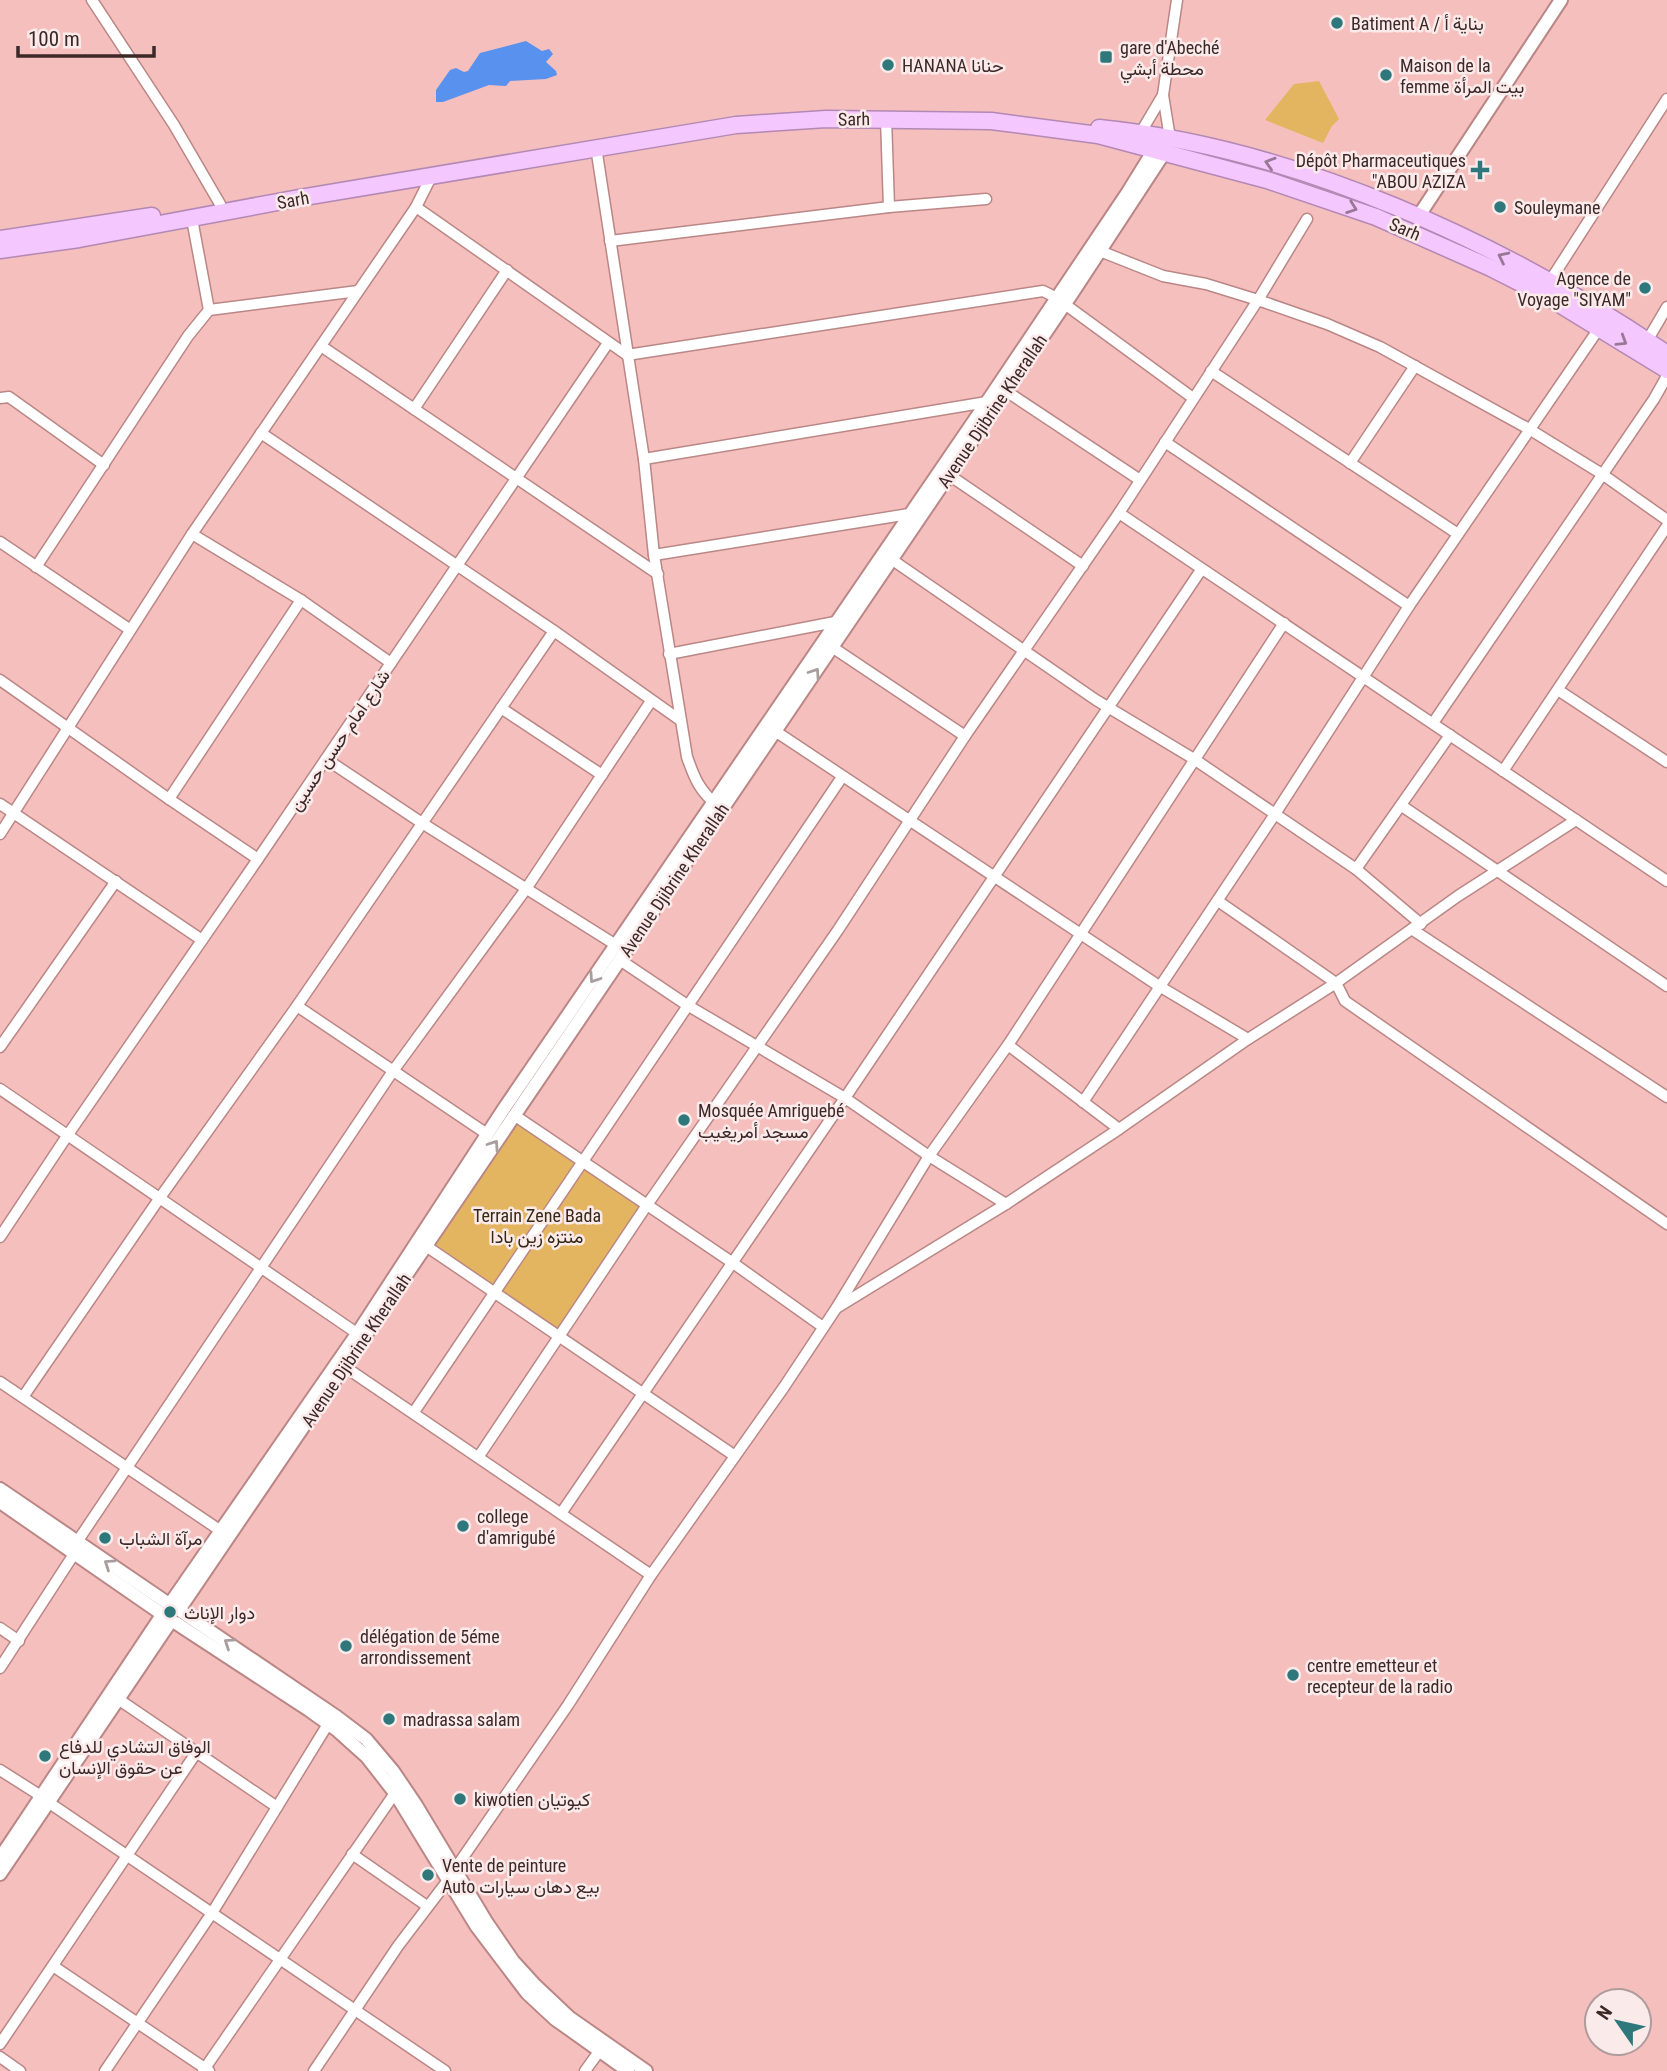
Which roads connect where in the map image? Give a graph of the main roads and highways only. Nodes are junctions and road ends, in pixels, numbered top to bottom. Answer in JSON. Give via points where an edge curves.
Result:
{"nodes":[{"id":1,"x":1162,"y":147,"type":"junction"},
{"id":2,"x":0,"y":239,"type":"edge"},
{"id":3,"x":0,"y":250,"type":"edge"},
{"id":4,"x":1667,"y":354,"type":"edge"},
{"id":5,"x":1667,"y":370,"type":"edge"}],
"edges":[{"from":1,"to":2,"type":"highway","name":"Sarh","via":[[1141,132],[986,115],[739,117],[595,137]]},
{"from":1,"to":3,"type":"highway","name":"Sarh","via":[[990,121],[886,118],[736,125]]},
{"from":4,"to":1,"type":"highway","name":"Sarh","one_way":true,"via":[[1550,281],[1418,217],[1319,178],[1241,154]]},
{"from":1,"to":5,"type":"highway","name":"Sarh","one_way":true,"via":[[1377,217],[1491,268],[1600,327]]}]}
